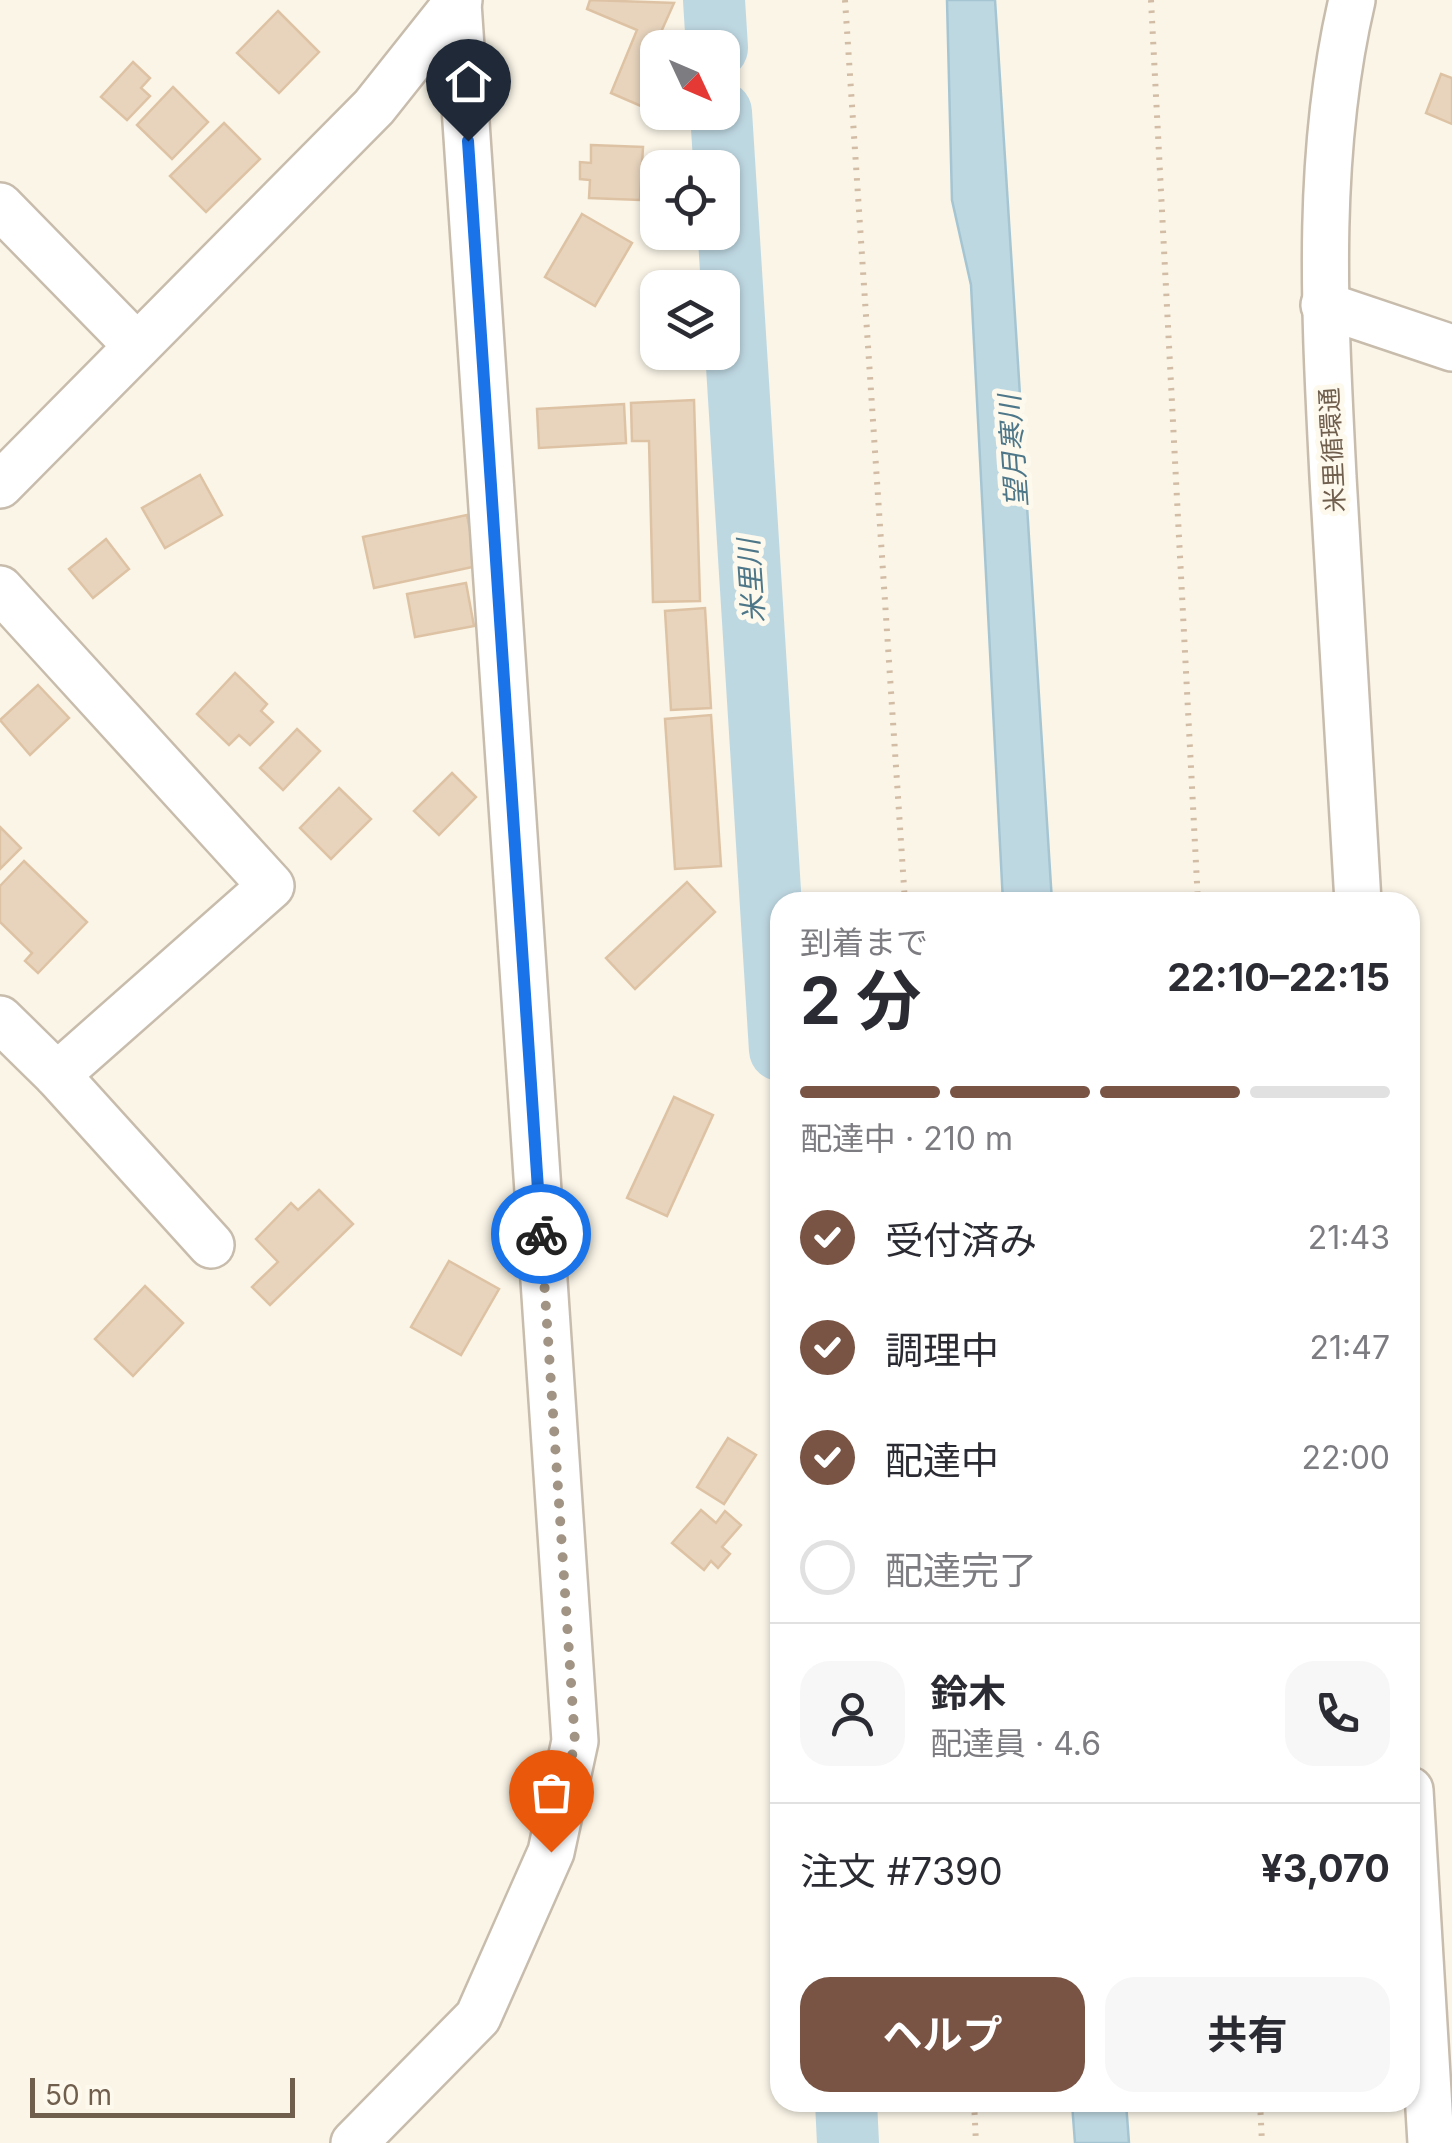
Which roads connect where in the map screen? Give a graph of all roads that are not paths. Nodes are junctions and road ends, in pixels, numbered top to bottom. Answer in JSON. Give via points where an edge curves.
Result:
{"nodes":[{"id":1,"x":1352,"y":0,"type":"edge"},
{"id":2,"x":459,"y":1,"type":"edge"},
{"id":3,"x":0,"y":206,"type":"edge"},
{"id":4,"x":1324,"y":305,"type":"junction"},
{"id":5,"x":137,"y":346,"type":"junction"},
{"id":6,"x":1452,"y":348,"type":"edge"},
{"id":7,"x":0,"y":484,"type":"edge"},
{"id":8,"x":0,"y":589,"type":"edge"},
{"id":9,"x":1357,"y":892,"type":"edge"},
{"id":10,"x":0,"y":1019,"type":"edge"},
{"id":11,"x":57,"y":1075,"type":"junction"},
{"id":12,"x":211,"y":1245,"type":"dead end"},
{"id":13,"x":1420,"y":1958,"type":"edge"},
{"id":14,"x":354,"y":2143,"type":"edge"},
{"id":15,"x":1431,"y":2143,"type":"edge"}],
"edges":[{"from":1,"to":4,"type":"street","name":"米里循環通","via":[[1325,188]]},
{"from":2,"to":5,"type":"street","via":[[374,107]]},
{"from":2,"to":14,"type":"street","via":[[575,1742],[551,1852],[478,2017]]},
{"from":3,"to":5,"type":"street"},
{"from":4,"to":6,"type":"street"},
{"from":4,"to":9,"type":"street","name":"米里循環通"},
{"from":5,"to":7,"type":"street"},
{"from":8,"to":11,"type":"street","via":[[271,886]]},
{"from":10,"to":11,"type":"street"},
{"from":11,"to":12,"type":"street"},
{"from":13,"to":15,"type":"street"}]}
